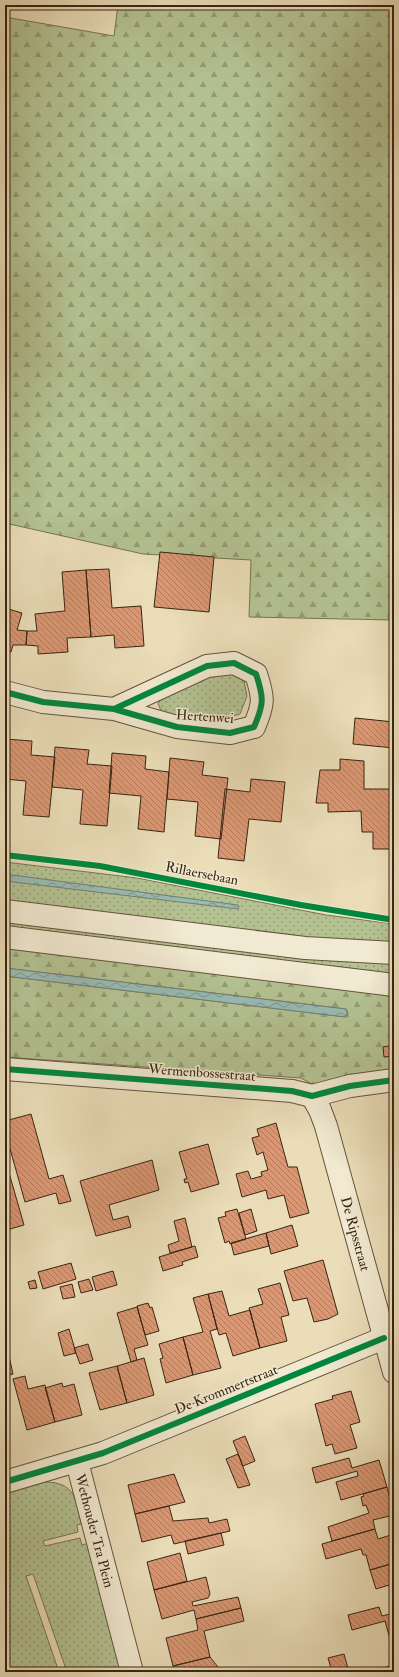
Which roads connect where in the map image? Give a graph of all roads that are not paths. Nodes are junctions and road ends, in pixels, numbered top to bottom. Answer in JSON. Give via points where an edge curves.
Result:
{"nodes":[{"id":1,"x":5,"y":692,"type":"edge"},
{"id":2,"x":114,"y":709,"type":"junction"},
{"id":3,"x":5,"y":911,"type":"edge"},
{"id":4,"x":5,"y":937,"type":"edge"},
{"id":5,"x":394,"y":953,"type":"edge"},
{"id":6,"x":394,"y":985,"type":"edge"},
{"id":7,"x":5,"y":1069,"type":"edge"},
{"id":8,"x":394,"y":1080,"type":"edge"},
{"id":9,"x":312,"y":1096,"type":"junction"},
{"id":10,"x":384,"y":1338,"type":"junction"},
{"id":11,"x":394,"y":1372,"type":"edge"},
{"id":12,"x":77,"y":1462,"type":"junction"},
{"id":13,"x":5,"y":1482,"type":"edge"},
{"id":14,"x":132,"y":1672,"type":"edge"}],
"edges":[{"from":1,"to":2,"type":"street","name":"Hertenwei","via":[[43,702]]},
{"from":2,"to":2,"type":"street","name":"Hertenwei","via":[[207,666],[234,663],[256,674],[262,692],[262,709],[254,727],[230,733],[177,728]]},
{"from":3,"to":5,"type":"street","via":[[305,948]]},
{"from":4,"to":6,"type":"street"},
{"from":7,"to":9,"type":"street","name":"Wermenbossestraat","via":[[292,1091]]},
{"from":8,"to":9,"type":"street","name":"Wermenbossestraat","via":[[350,1086]]},
{"from":9,"to":10,"type":"street","name":"De Ripsstraat","via":[[326,1126]]},
{"from":10,"to":11,"type":"street","name":"De Ripsstraat"},
{"from":10,"to":12,"type":"street","name":"De Krommertstraat"},
{"from":12,"to":13,"type":"street","name":"Wethouder Tra Plein"},
{"from":12,"to":14,"type":"street","name":"Wethouder Tra Plein"}]}
